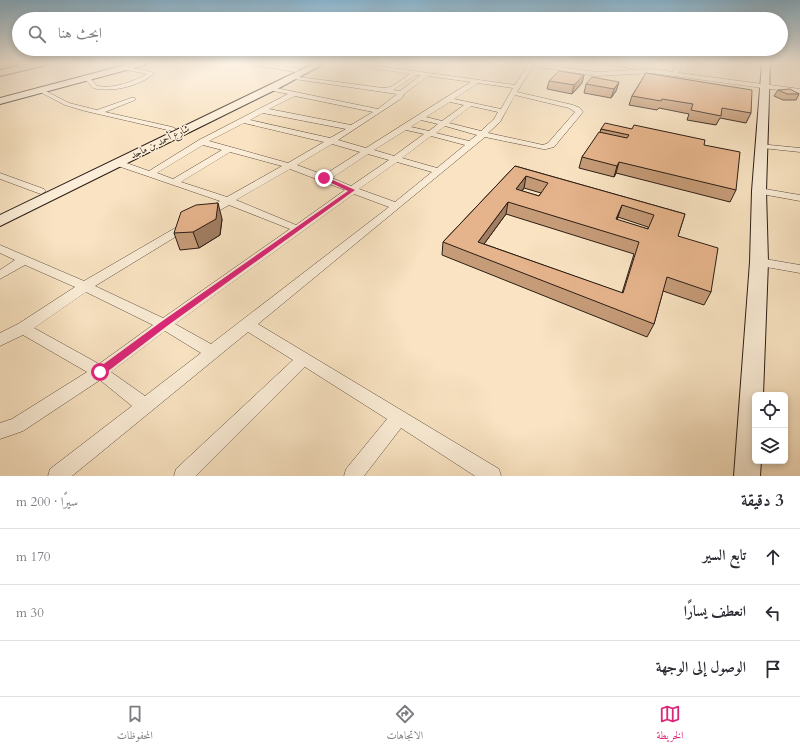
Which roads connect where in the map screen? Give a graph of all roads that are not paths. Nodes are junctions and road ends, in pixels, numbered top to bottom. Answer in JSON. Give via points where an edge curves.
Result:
{"nodes":[{"id":1,"x":40,"y":85,"type":"edge"},
{"id":2,"x":59,"y":85,"type":"edge"},
{"id":3,"x":93,"y":85,"type":"edge"},
{"id":4,"x":121,"y":85,"type":"edge"},
{"id":5,"x":268,"y":85,"type":"edge"},
{"id":6,"x":277,"y":85,"type":"edge"},
{"id":7,"x":355,"y":85,"type":"edge"},
{"id":8,"x":396,"y":85,"type":"edge"},
{"id":9,"x":412,"y":85,"type":"edge"},
{"id":10,"x":471,"y":85,"type":"edge"},
{"id":11,"x":492,"y":85,"type":"edge"},
{"id":12,"x":518,"y":85,"type":"edge"},
{"id":13,"x":751,"y":85,"type":"edge"},
{"id":14,"x":764,"y":87,"type":"junction"},
{"id":15,"x":271,"y":89,"type":"junction"},
{"id":16,"x":40,"y":90,"type":"junction"},
{"id":17,"x":515,"y":90,"type":"junction"},
{"id":18,"x":384,"y":91,"type":"junction"},
{"id":19,"x":800,"y":91,"type":"edge"},
{"id":20,"x":295,"y":93,"type":"junction"},
{"id":21,"x":401,"y":93,"type":"junction"},
{"id":22,"x":0,"y":95,"type":"edge"},
{"id":23,"x":132,"y":99,"type":"dead end"},
{"id":24,"x":447,"y":99,"type":"junction"},
{"id":25,"x":0,"y":101,"type":"edge"},
{"id":26,"x":470,"y":104,"type":"junction"},
{"id":27,"x":261,"y":110,"type":"junction"},
{"id":28,"x":380,"y":110,"type":"junction"},
{"id":29,"x":97,"y":112,"type":"junction"},
{"id":30,"x":502,"y":112,"type":"junction"},
{"id":31,"x":419,"y":117,"type":"junction"},
{"id":32,"x":243,"y":120,"type":"junction"},
{"id":33,"x":444,"y":123,"type":"junction"},
{"id":34,"x":404,"y":127,"type":"junction"},
{"id":35,"x":353,"y":128,"type":"junction"},
{"id":36,"x":172,"y":129,"type":"junction"},
{"id":37,"x":430,"y":133,"type":"junction"},
{"id":38,"x":483,"y":134,"type":"junction"},
{"id":39,"x":331,"y":141,"type":"junction"},
{"id":40,"x":202,"y":142,"type":"junction"},
{"id":41,"x":470,"y":144,"type":"junction"},
{"id":42,"x":762,"y":146,"type":"junction"},
{"id":43,"x":229,"y":149,"type":"junction"},
{"id":44,"x":366,"y":150,"type":"junction"},
{"id":45,"x":800,"y":150,"type":"edge"},
{"id":46,"x":396,"y":159,"type":"junction"},
{"id":47,"x":118,"y":163,"type":"junction"},
{"id":48,"x":291,"y":166,"type":"junction"},
{"id":49,"x":438,"y":171,"type":"junction"},
{"id":50,"x":150,"y":174,"type":"junction"},
{"id":51,"x":0,"y":176,"type":"edge"},
{"id":52,"x":324,"y":178,"type":"junction"},
{"id":53,"x":174,"y":182,"type":"junction"},
{"id":54,"x":352,"y":190,"type":"junction"},
{"id":55,"x":41,"y":191,"type":"junction"},
{"id":56,"x":759,"y":191,"type":"junction"},
{"id":57,"x":800,"y":198,"type":"edge"},
{"id":58,"x":229,"y":200,"type":"junction"},
{"id":59,"x":396,"y":206,"type":"junction"},
{"id":60,"x":0,"y":210,"type":"edge"},
{"id":61,"x":0,"y":221,"type":"edge"},
{"id":62,"x":298,"y":229,"type":"junction"},
{"id":63,"x":0,"y":248,"type":"edge"},
{"id":64,"x":25,"y":260,"type":"junction"},
{"id":65,"x":759,"y":262,"type":"junction"},
{"id":66,"x":800,"y":269,"type":"edge"},
{"id":67,"x":0,"y":275,"type":"edge"},
{"id":68,"x":86,"y":286,"type":"junction"},
{"id":69,"x":164,"y":324,"type":"junction"},
{"id":70,"x":247,"y":324,"type":"junction"},
{"id":71,"x":23,"y":328,"type":"junction"},
{"id":72,"x":0,"y":340,"type":"edge"},
{"id":73,"x":212,"y":352,"type":"junction"},
{"id":74,"x":304,"y":359,"type":"junction"},
{"id":75,"x":100,"y":372,"type":"junction"},
{"id":76,"x":145,"y":406,"type":"junction"},
{"id":77,"x":398,"y":416,"type":"junction"},
{"id":78,"x":2,"y":432,"type":"edge"},
{"id":79,"x":57,"y":476,"type":"edge"},
{"id":80,"x":183,"y":476,"type":"edge"},
{"id":81,"x":353,"y":476,"type":"edge"},
{"id":82,"x":492,"y":476,"type":"edge"},
{"id":83,"x":747,"y":476,"type":"edge"}],
"edges":[{"from":1,"to":22,"type":"street"},
{"from":2,"to":16,"type":"street"},
{"from":3,"to":4,"type":"street","via":[[104,89]]},
{"from":5,"to":36,"type":"street","name":"شارع أحمد بن ماجد"},
{"from":6,"to":15,"type":"street","name":"شارع أحمد بن ماجد"},
{"from":7,"to":18,"type":"street"},
{"from":8,"to":18,"type":"street"},
{"from":9,"to":21,"type":"street"},
{"from":10,"to":24,"type":"street"},
{"from":11,"to":17,"type":"street"},
{"from":12,"to":17,"type":"street"},
{"from":13,"to":14,"type":"street"},
{"from":14,"to":19,"type":"street"},
{"from":14,"to":42,"type":"street"},
{"from":15,"to":20,"type":"street"},
{"from":15,"to":47,"type":"street","name":"شارع أحمد بن ماجد"},
{"from":16,"to":25,"type":"street"},
{"from":16,"to":29,"type":"street","via":[[67,104]]},
{"from":17,"to":30,"type":"street"},
{"from":17,"to":38,"type":"street","via":[[571,106],[579,112],[549,146]]},
{"from":18,"to":21,"type":"street"},
{"from":20,"to":27,"type":"street"},
{"from":20,"to":28,"type":"street"},
{"from":21,"to":28,"type":"street","via":[[400,97]]},
{"from":23,"to":29,"type":"street"},
{"from":24,"to":26,"type":"street"},
{"from":24,"to":31,"type":"street"},
{"from":26,"to":30,"type":"street"},
{"from":26,"to":33,"type":"street"},
{"from":27,"to":32,"type":"street"},
{"from":27,"to":35,"type":"street"},
{"from":28,"to":35,"type":"street"},
{"from":29,"to":36,"type":"street"},
{"from":30,"to":38,"type":"street"},
{"from":31,"to":33,"type":"street"},
{"from":31,"to":34,"type":"street"},
{"from":32,"to":39,"type":"street"},
{"from":32,"to":40,"type":"street"},
{"from":33,"to":37,"type":"street"},
{"from":33,"to":38,"type":"street"},
{"from":34,"to":37,"type":"street"},
{"from":34,"to":44,"type":"street"},
{"from":35,"to":39,"type":"street"},
{"from":36,"to":55,"type":"street","name":"شارع أحمد بن ماجد"},
{"from":37,"to":41,"type":"street"},
{"from":37,"to":46,"type":"street"},
{"from":38,"to":41,"type":"street"},
{"from":39,"to":44,"type":"street"},
{"from":39,"to":48,"type":"street"},
{"from":40,"to":43,"type":"street"},
{"from":40,"to":50,"type":"street"},
{"from":41,"to":49,"type":"street"},
{"from":42,"to":45,"type":"street"},
{"from":42,"to":56,"type":"street"},
{"from":43,"to":48,"type":"street"},
{"from":43,"to":53,"type":"street"},
{"from":44,"to":46,"type":"street"},
{"from":44,"to":52,"type":"street"},
{"from":46,"to":49,"type":"street"},
{"from":46,"to":54,"type":"street"},
{"from":47,"to":50,"type":"street"},
{"from":47,"to":61,"type":"street","name":"شارع أحمد بن ماجد"},
{"from":48,"to":52,"type":"street"},
{"from":48,"to":58,"type":"street"},
{"from":49,"to":59,"type":"street"},
{"from":50,"to":53,"type":"street"},
{"from":51,"to":55,"type":"street"},
{"from":52,"to":54,"type":"street"},
{"from":53,"to":58,"type":"street"},
{"from":54,"to":59,"type":"street"},
{"from":54,"to":62,"type":"street"},
{"from":55,"to":60,"type":"street","name":"شارع أحمد بن ماجد"},
{"from":56,"to":57,"type":"street"},
{"from":56,"to":65,"type":"street"},
{"from":58,"to":62,"type":"street"},
{"from":58,"to":68,"type":"street"},
{"from":59,"to":70,"type":"street"},
{"from":62,"to":69,"type":"street"},
{"from":63,"to":64,"type":"street"},
{"from":64,"to":67,"type":"street"},
{"from":64,"to":68,"type":"street"},
{"from":65,"to":66,"type":"street"},
{"from":65,"to":83,"type":"street"},
{"from":68,"to":69,"type":"street"},
{"from":68,"to":71,"type":"street"},
{"from":69,"to":73,"type":"street"},
{"from":69,"to":75,"type":"street"},
{"from":70,"to":73,"type":"street"},
{"from":70,"to":74,"type":"street"},
{"from":71,"to":72,"type":"street"},
{"from":71,"to":75,"type":"street"},
{"from":73,"to":76,"type":"street"},
{"from":74,"to":77,"type":"street"},
{"from":74,"to":80,"type":"street"},
{"from":75,"to":76,"type":"street"},
{"from":75,"to":78,"type":"street"},
{"from":76,"to":79,"type":"street"},
{"from":77,"to":81,"type":"street"},
{"from":77,"to":82,"type":"street"}]}
